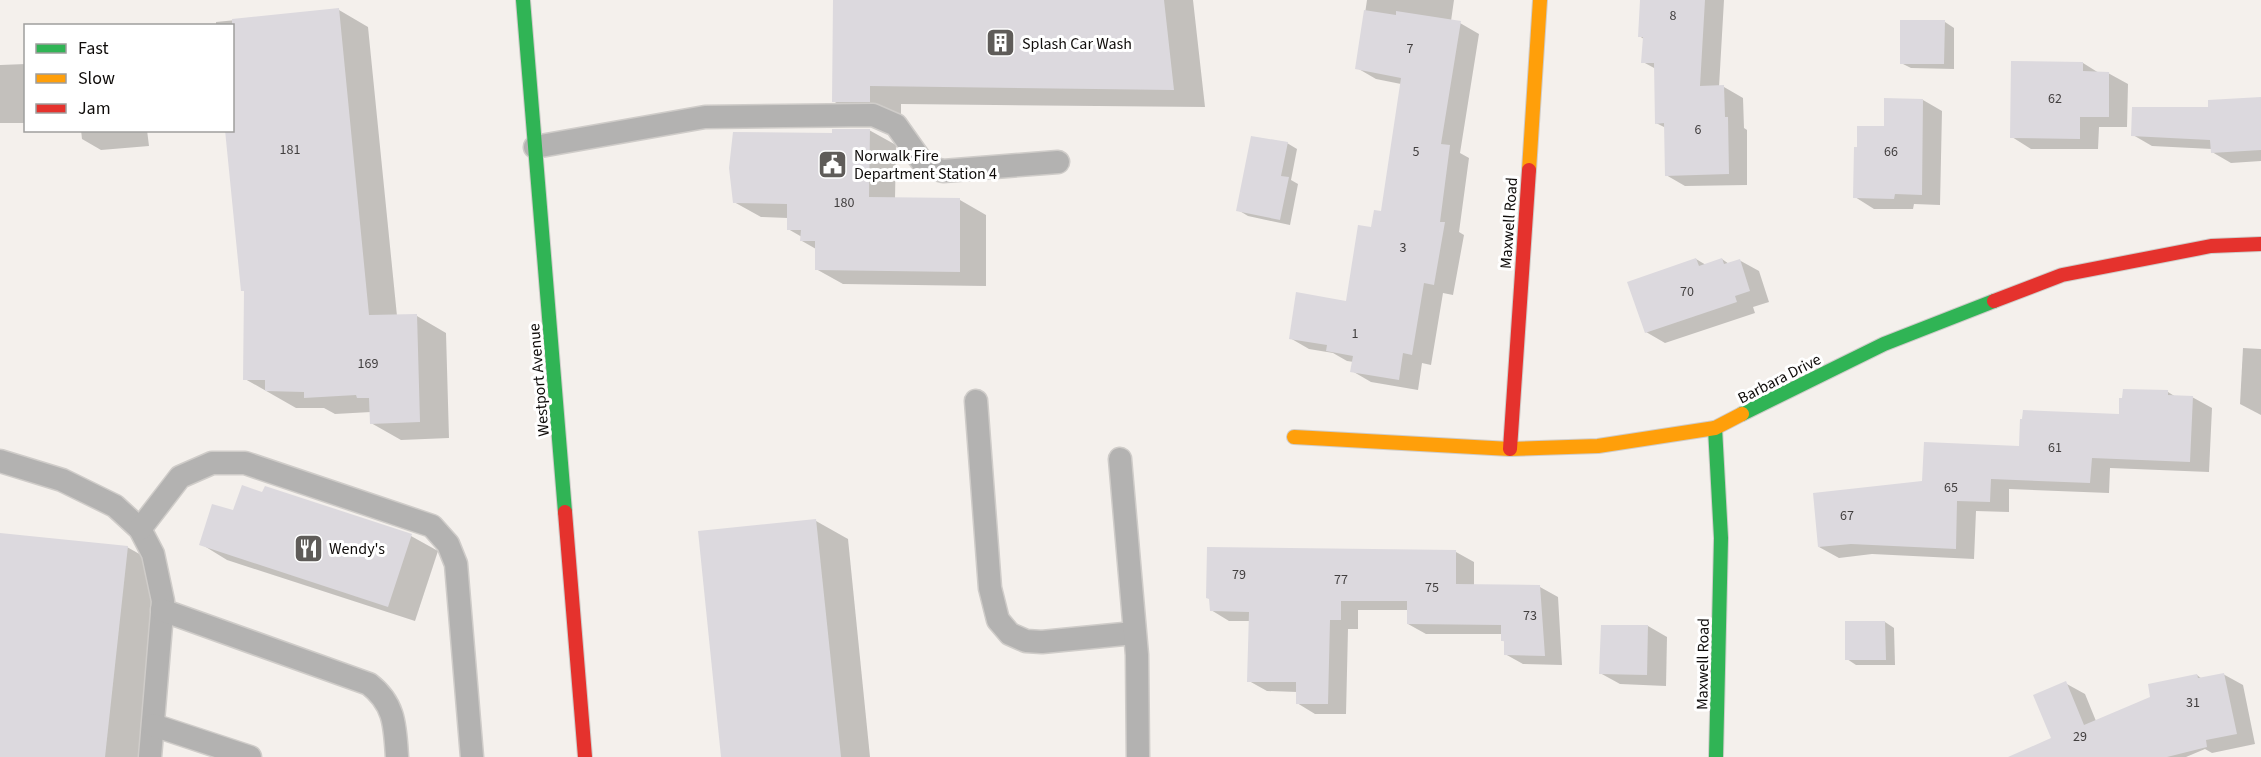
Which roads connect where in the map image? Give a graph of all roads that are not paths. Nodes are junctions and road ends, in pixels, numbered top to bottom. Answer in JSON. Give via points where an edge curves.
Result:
{"nodes":[{"id":1,"x":523,"y":0,"type":"edge"},
{"id":2,"x":1540,"y":0,"type":"edge"},
{"id":3,"x":535,"y":147,"type":"junction"},
{"id":4,"x":1058,"y":162,"type":"dead end"},
{"id":5,"x":2261,"y":244,"type":"edge"},
{"id":6,"x":976,"y":401,"type":"dead end"},
{"id":7,"x":1715,"y":429,"type":"junction"},
{"id":8,"x":1294,"y":437,"type":"dead end"},
{"id":9,"x":1510,"y":448,"type":"junction"},
{"id":10,"x":1120,"y":459,"type":"dead end"},
{"id":11,"x":0,"y":461,"type":"edge"},
{"id":12,"x":140,"y":529,"type":"junction"},
{"id":13,"x":162,"y":610,"type":"junction"},
{"id":14,"x":1134,"y":633,"type":"junction"},
{"id":15,"x":153,"y":725,"type":"junction"},
{"id":16,"x":150,"y":757,"type":"edge"},
{"id":17,"x":250,"y":757,"type":"edge"},
{"id":18,"x":397,"y":757,"type":"edge"},
{"id":19,"x":472,"y":757,"type":"edge"},
{"id":20,"x":585,"y":757,"type":"edge"},
{"id":21,"x":1138,"y":757,"type":"edge"},
{"id":22,"x":1716,"y":757,"type":"edge"}],
"edges":[{"from":1,"to":3,"type":"street","name":"Westport Avenue"},
{"from":2,"to":9,"type":"street","name":"Maxwell Road"},
{"from":3,"to":4,"type":"lane","via":[[705,117],[873,114],[896,125],[925,166],[943,171]]},
{"from":3,"to":20,"type":"street","name":"Westport Avenue"},
{"from":5,"to":7,"type":"street","name":"Barbara Drive","via":[[2211,246],[2062,275],[1884,344]]},
{"from":6,"to":14,"type":"lane","via":[[990,588],[998,620],[1010,634],[1026,641]]},
{"from":7,"to":9,"type":"street","name":"Barbara Drive","via":[[1598,446]]},
{"from":7,"to":22,"type":"street","name":"Maxwell Road","via":[[1721,538]]},
{"from":8,"to":9,"type":"street","name":"Barbara Drive"},
{"from":10,"to":14,"type":"lane"},
{"from":11,"to":12,"type":"lane","via":[[62,480],[115,506]]},
{"from":12,"to":13,"type":"lane","via":[[153,554]]},
{"from":12,"to":19,"type":"lane","via":[[180,477],[212,463],[245,463],[432,526],[448,544],[456,564]]},
{"from":13,"to":15,"type":"lane"},
{"from":13,"to":18,"type":"lane","via":[[369,684],[382,695],[392,714]]},
{"from":14,"to":21,"type":"lane"},
{"from":15,"to":16,"type":"lane"},
{"from":15,"to":17,"type":"lane"}]}
